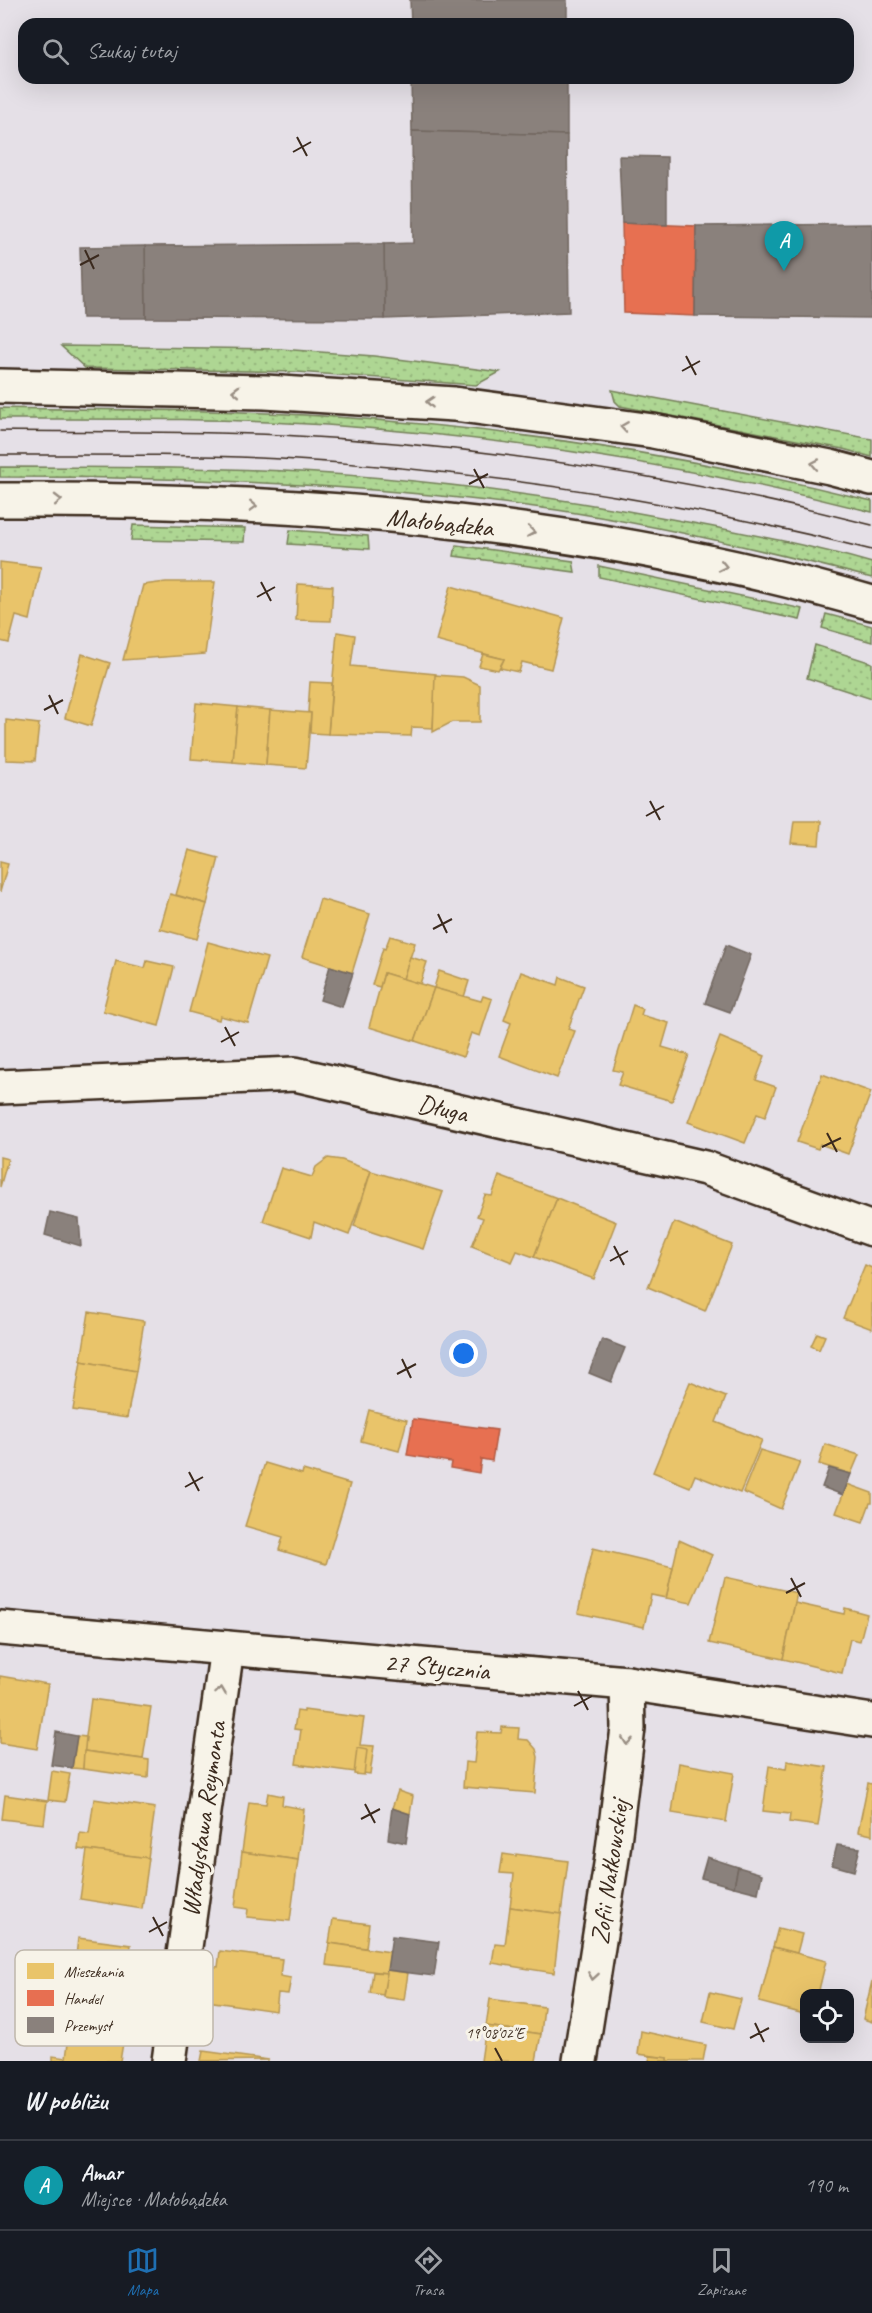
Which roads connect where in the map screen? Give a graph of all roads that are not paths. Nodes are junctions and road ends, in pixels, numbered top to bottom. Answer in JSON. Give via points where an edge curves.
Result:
{"nodes":[{"id":1,"x":0,"y":386,"type":"edge"},
{"id":2,"x":872,"y":478,"type":"edge"},
{"id":3,"x":0,"y":500,"type":"edge"},
{"id":4,"x":872,"y":603,"type":"edge"},
{"id":5,"x":0,"y":1087,"type":"edge"},
{"id":6,"x":872,"y":1229,"type":"edge"},
{"id":7,"x":0,"y":1628,"type":"edge"},
{"id":8,"x":227,"y":1648,"type":"junction"},
{"id":9,"x":627,"y":1683,"type":"junction"},
{"id":10,"x":872,"y":1721,"type":"edge"},
{"id":11,"x":185,"y":1950,"type":"edge"},
{"id":12,"x":171,"y":2046,"type":"edge"},
{"id":13,"x":169,"y":2061,"type":"edge"},
{"id":14,"x":580,"y":2061,"type":"edge"}],
"edges":[{"from":2,"to":1,"type":"street","one_way":true,"via":[[653,431],[454,404],[265,392]]},
{"from":3,"to":4,"type":"street","name":"Małobądzka","one_way":true,"via":[[94,499],[282,507],[463,523],[625,544]]},
{"from":5,"to":6,"type":"street","name":"Długa","via":[[295,1074],[705,1168]]},
{"from":7,"to":8,"type":"street","name":"27 Stycznia"},
{"from":8,"to":9,"type":"street","name":"27 Stycznia"},
{"from":11,"to":8,"type":"street","name":"Władysława Reymonta","one_way":true},
{"from":9,"to":10,"type":"street","name":"27 Stycznia"},
{"from":9,"to":14,"type":"street","name":"Zofii Nałkowskiej","one_way":true,"via":[[628,1728],[612,1858]]},
{"from":13,"to":12,"type":"street","name":"Władysława Reymonta","one_way":true}]}
